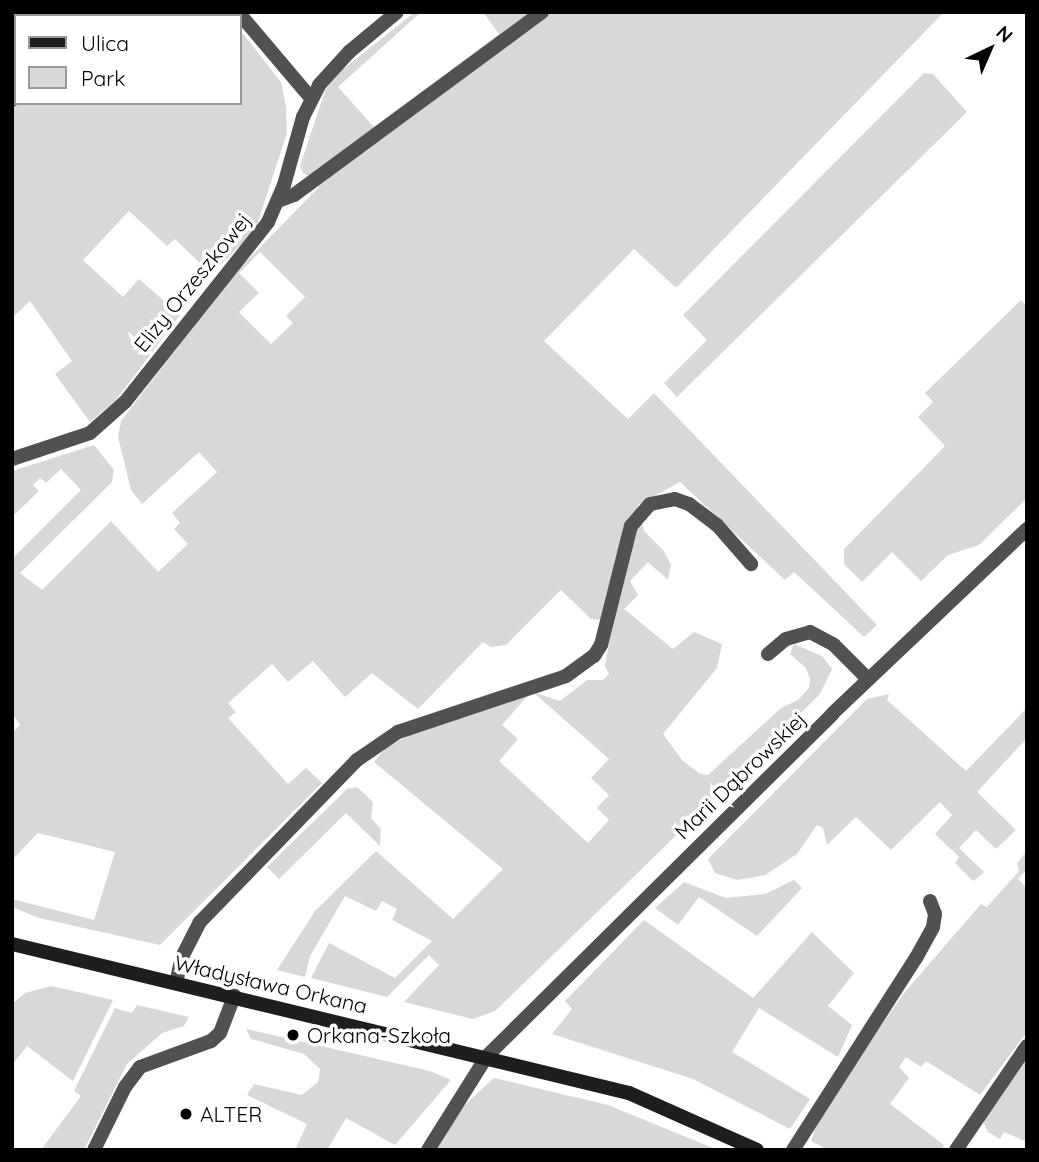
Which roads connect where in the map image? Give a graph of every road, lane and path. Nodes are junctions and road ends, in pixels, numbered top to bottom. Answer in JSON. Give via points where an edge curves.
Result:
{"nodes":[{"id":1,"x":397,"y":12,"type":"edge"},
{"id":2,"x":542,"y":12,"type":"edge"},
{"id":3,"x":242,"y":17,"type":"edge"},
{"id":4,"x":311,"y":98,"type":"junction"},
{"id":5,"x":278,"y":201,"type":"junction"},
{"id":6,"x":12,"y":459,"type":"edge"},
{"id":7,"x":1027,"y":529,"type":"edge"},
{"id":8,"x":751,"y":564,"type":"dead end"},
{"id":9,"x":768,"y":654,"type":"dead end"},
{"id":10,"x":868,"y":679,"type":"junction"},
{"id":11,"x":930,"y":901,"type":"dead end"},
{"id":12,"x":12,"y":944,"type":"edge"},
{"id":13,"x":176,"y":983,"type":"junction"},
{"id":14,"x":234,"y":996,"type":"junction"},
{"id":15,"x":1027,"y":1046,"type":"edge"},
{"id":16,"x":487,"y":1056,"type":"junction"},
{"id":17,"x":94,"y":1150,"type":"edge"},
{"id":18,"x":428,"y":1150,"type":"edge"},
{"id":19,"x":757,"y":1150,"type":"edge"},
{"id":20,"x":793,"y":1150,"type":"edge"},
{"id":21,"x":956,"y":1150,"type":"edge"}],
"edges":[{"from":1,"to":4,"type":"street","name":"Elizy Orzeszkowej","via":[[349,52]]},
{"from":2,"to":5,"type":"street","via":[[295,195]]},
{"from":3,"to":4,"type":"street"},
{"from":4,"to":5,"type":"street","name":"Elizy Orzeszkowej"},
{"from":5,"to":6,"type":"street","name":"Elizy Orzeszkowej","via":[[261,233],[111,417],[78,439]]},
{"from":7,"to":10,"type":"street","name":"Marii Dąbrowskiej"},
{"from":8,"to":13,"type":"street","via":[[737,544],[689,504],[662,499],[650,504],[631,526],[601,645],[594,656],[566,676],[398,732],[357,760],[200,922]]},
{"from":9,"to":10,"type":"street","via":[[786,639],[810,632],[834,645]]},
{"from":10,"to":16,"type":"street","name":"Marii Dąbrowskiej"},
{"from":11,"to":20,"type":"street","via":[[933,927],[916,958]]},
{"from":12,"to":13,"type":"street","name":"Władysława Orkana"},
{"from":13,"to":14,"type":"street","name":"Władysława Orkana"},
{"from":14,"to":16,"type":"street","name":"Władysława Orkana"},
{"from":14,"to":17,"type":"street","via":[[224,1026],[211,1041],[140,1067]]},
{"from":15,"to":21,"type":"street"},
{"from":16,"to":18,"type":"street","name":"Marii Dąbrowskiej"},
{"from":16,"to":19,"type":"street","name":"Władysława Orkana","via":[[629,1093]]}]}
